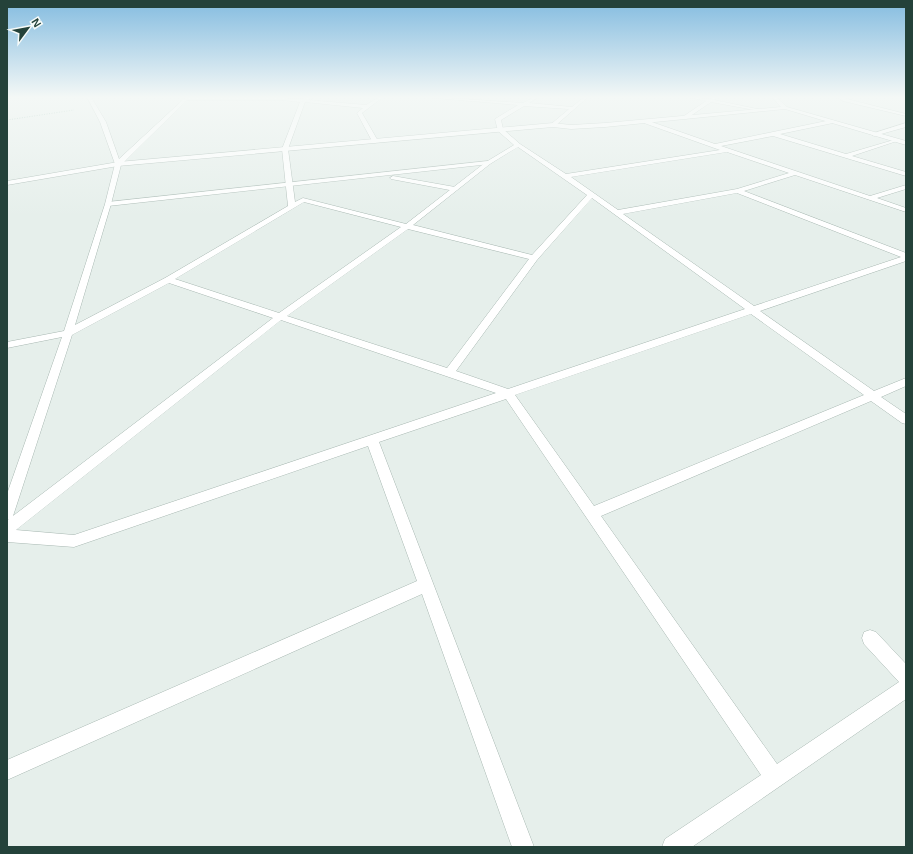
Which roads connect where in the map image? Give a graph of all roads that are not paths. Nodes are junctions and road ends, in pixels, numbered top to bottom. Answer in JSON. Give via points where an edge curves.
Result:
{"nodes":[{"id":1,"x":108,"y":137,"type":"edge"},
{"id":2,"x":146,"y":137,"type":"edge"},
{"id":3,"x":289,"y":137,"type":"edge"},
{"id":4,"x":373,"y":137,"type":"edge"},
{"id":5,"x":422,"y":137,"type":"edge"},
{"id":6,"x":508,"y":137,"type":"edge"},
{"id":7,"x":688,"y":137,"type":"edge"},
{"id":8,"x":759,"y":137,"type":"edge"},
{"id":9,"x":782,"y":137,"type":"edge"},
{"id":10,"x":884,"y":137,"type":"edge"},
{"id":11,"x":895,"y":140,"type":"junction"},
{"id":12,"x":375,"y":141,"type":"junction"},
{"id":13,"x":906,"y":143,"type":"edge"},
{"id":14,"x":518,"y":145,"type":"junction"},
{"id":15,"x":714,"y":146,"type":"junction"},
{"id":16,"x":285,"y":148,"type":"junction"},
{"id":17,"x":728,"y":151,"type":"junction"},
{"id":18,"x":846,"y":156,"type":"junction"},
{"id":19,"x":488,"y":163,"type":"junction"},
{"id":20,"x":118,"y":164,"type":"junction"},
{"id":21,"x":795,"y":173,"type":"junction"},
{"id":22,"x":906,"y":174,"type":"edge"},
{"id":23,"x":379,"y":175,"type":"junction"},
{"id":24,"x":565,"y":176,"type":"junction"},
{"id":25,"x":7,"y":184,"type":"edge"},
{"id":26,"x":289,"y":185,"type":"junction"},
{"id":27,"x":906,"y":187,"type":"edge"},
{"id":28,"x":455,"y":189,"type":"junction"},
{"id":29,"x":738,"y":191,"type":"junction"},
{"id":30,"x":591,"y":195,"type":"junction"},
{"id":31,"x":869,"y":198,"type":"junction"},
{"id":32,"x":108,"y":204,"type":"junction"},
{"id":33,"x":292,"y":207,"type":"junction"},
{"id":34,"x":906,"y":210,"type":"edge"},
{"id":35,"x":616,"y":213,"type":"junction"},
{"id":36,"x":407,"y":226,"type":"junction"},
{"id":37,"x":906,"y":257,"type":"edge"},
{"id":38,"x":534,"y":258,"type":"junction"},
{"id":39,"x":168,"y":280,"type":"junction"},
{"id":40,"x":753,"y":311,"type":"junction"},
{"id":41,"x":281,"y":316,"type":"junction"},
{"id":42,"x":68,"y":333,"type":"junction"},
{"id":43,"x":7,"y":345,"type":"edge"},
{"id":44,"x":449,"y":372,"type":"junction"},
{"id":45,"x":906,"y":382,"type":"edge"},
{"id":46,"x":508,"y":393,"type":"junction"},
{"id":47,"x":873,"y":396,"type":"junction"},
{"id":48,"x":906,"y":420,"type":"edge"},
{"id":49,"x":372,"y":439,"type":"junction"},
{"id":50,"x":592,"y":513,"type":"junction"},
{"id":51,"x":7,"y":514,"type":"edge"},
{"id":52,"x":7,"y":529,"type":"edge"},
{"id":53,"x":7,"y":536,"type":"edge"},
{"id":54,"x":426,"y":585,"type":"junction"},
{"id":55,"x":870,"y":638,"type":"dead end"},
{"id":56,"x":906,"y":677,"type":"edge"},
{"id":57,"x":906,"y":688,"type":"edge"},
{"id":58,"x":7,"y":770,"type":"edge"},
{"id":59,"x":774,"y":777,"type":"junction"},
{"id":60,"x":522,"y":847,"type":"edge"},
{"id":61,"x":673,"y":847,"type":"edge"}],
"edges":[{"from":1,"to":20,"type":"street"},
{"from":2,"to":20,"type":"street"},
{"from":3,"to":16,"type":"street"},
{"from":4,"to":12,"type":"street"},
{"from":5,"to":12,"type":"street"},
{"from":6,"to":14,"type":"street"},
{"from":7,"to":15,"type":"street"},
{"from":8,"to":15,"type":"street"},
{"from":9,"to":18,"type":"street"},
{"from":10,"to":11,"type":"street"},
{"from":11,"to":13,"type":"street"},
{"from":11,"to":18,"type":"street"},
{"from":12,"to":16,"type":"street"},
{"from":14,"to":19,"type":"street"},
{"from":14,"to":24,"type":"street"},
{"from":15,"to":17,"type":"street"},
{"from":16,"to":20,"type":"street"},
{"from":16,"to":26,"type":"street"},
{"from":17,"to":21,"type":"street"},
{"from":17,"to":24,"type":"street"},
{"from":18,"to":22,"type":"street"},
{"from":19,"to":23,"type":"street"},
{"from":19,"to":28,"type":"street"},
{"from":20,"to":25,"type":"street"},
{"from":20,"to":32,"type":"street"},
{"from":21,"to":29,"type":"street"},
{"from":21,"to":31,"type":"street"},
{"from":23,"to":26,"type":"street"},
{"from":23,"to":28,"type":"street"},
{"from":24,"to":30,"type":"street"},
{"from":26,"to":32,"type":"street"},
{"from":26,"to":33,"type":"street"},
{"from":27,"to":31,"type":"street"},
{"from":28,"to":36,"type":"street"},
{"from":29,"to":35,"type":"street"},
{"from":29,"to":37,"type":"street"},
{"from":30,"to":35,"type":"street"},
{"from":30,"to":38,"type":"street"},
{"from":31,"to":34,"type":"street"},
{"from":32,"to":42,"type":"street"},
{"from":33,"to":36,"type":"street","via":[[303,200]]},
{"from":33,"to":39,"type":"street"},
{"from":35,"to":40,"type":"street"},
{"from":36,"to":38,"type":"street"},
{"from":36,"to":41,"type":"street"},
{"from":37,"to":40,"type":"street"},
{"from":38,"to":44,"type":"street"},
{"from":39,"to":41,"type":"street"},
{"from":39,"to":42,"type":"street"},
{"from":40,"to":46,"type":"street"},
{"from":40,"to":47,"type":"street"},
{"from":41,"to":44,"type":"street"},
{"from":41,"to":52,"type":"street"},
{"from":42,"to":43,"type":"street"},
{"from":42,"to":51,"type":"street"},
{"from":44,"to":46,"type":"street"},
{"from":45,"to":47,"type":"street"},
{"from":46,"to":49,"type":"street"},
{"from":46,"to":50,"type":"street"},
{"from":47,"to":48,"type":"street"},
{"from":47,"to":50,"type":"street"},
{"from":49,"to":53,"type":"street","via":[[74,541]]},
{"from":49,"to":54,"type":"street"},
{"from":50,"to":59,"type":"street"},
{"from":54,"to":58,"type":"street"},
{"from":54,"to":60,"type":"street"},
{"from":55,"to":56,"type":"street"},
{"from":57,"to":59,"type":"street"},
{"from":59,"to":61,"type":"street"}]}
